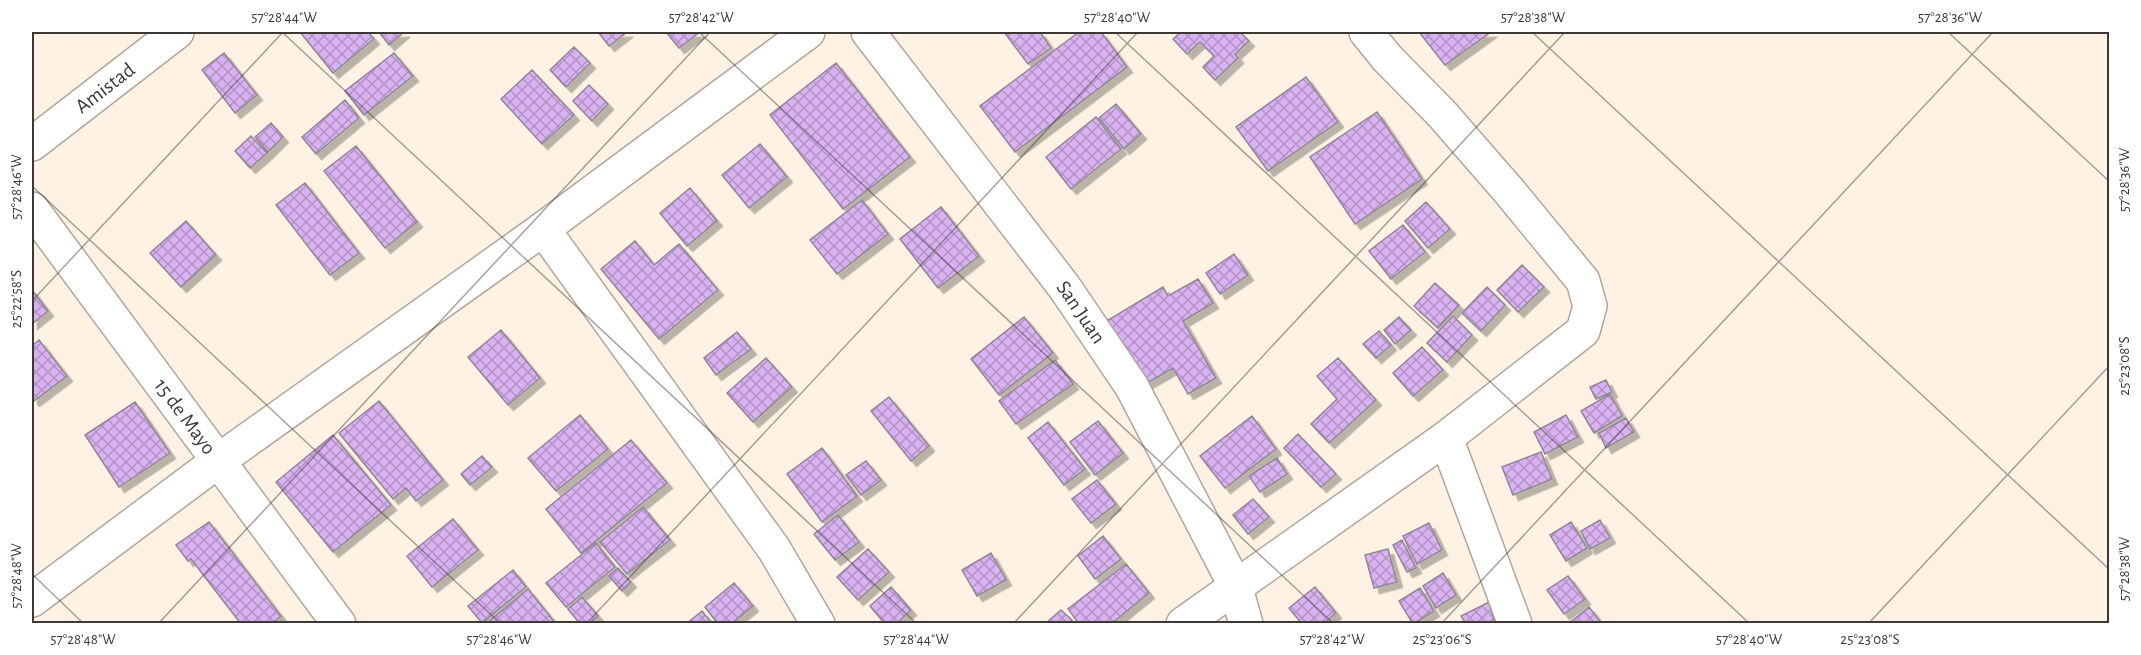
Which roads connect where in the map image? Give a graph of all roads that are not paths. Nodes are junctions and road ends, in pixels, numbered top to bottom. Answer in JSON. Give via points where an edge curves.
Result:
{"nodes":[{"id":1,"x":177,"y":32,"type":"edge"},
{"id":2,"x":808,"y":32,"type":"edge"},
{"id":3,"x":868,"y":32,"type":"edge"},
{"id":4,"x":1366,"y":32,"type":"edge"},
{"id":5,"x":32,"y":144,"type":"edge"},
{"id":6,"x":32,"y":209,"type":"edge"},
{"id":7,"x":543,"y":229,"type":"junction"},
{"id":8,"x":1446,"y":438,"type":"junction"},
{"id":9,"x":218,"y":461,"type":"junction"},
{"id":10,"x":1235,"y":585,"type":"junction"},
{"id":11,"x":32,"y":600,"type":"edge"},
{"id":12,"x":339,"y":624,"type":"edge"},
{"id":13,"x":818,"y":624,"type":"edge"},
{"id":14,"x":1183,"y":624,"type":"edge"},
{"id":15,"x":1246,"y":624,"type":"edge"},
{"id":16,"x":1515,"y":624,"type":"edge"}],
"edges":[{"from":1,"to":5,"type":"street","name":"Amistad"},
{"from":2,"to":7,"type":"street"},
{"from":3,"to":10,"type":"street","name":"San Juan","via":[[1065,288],[1132,387]]},
{"from":4,"to":8,"type":"street","via":[[1442,114],[1583,281],[1590,306],[1583,331]]},
{"from":6,"to":9,"type":"street","name":"15 de Mayo"},
{"from":7,"to":9,"type":"street"},
{"from":7,"to":13,"type":"street","via":[[774,549]]},
{"from":8,"to":10,"type":"street"},
{"from":8,"to":16,"type":"street"},
{"from":9,"to":11,"type":"street"},
{"from":9,"to":12,"type":"street","name":"15 de Mayo"},
{"from":10,"to":14,"type":"street"},
{"from":10,"to":15,"type":"street","name":"San Juan"}]}
